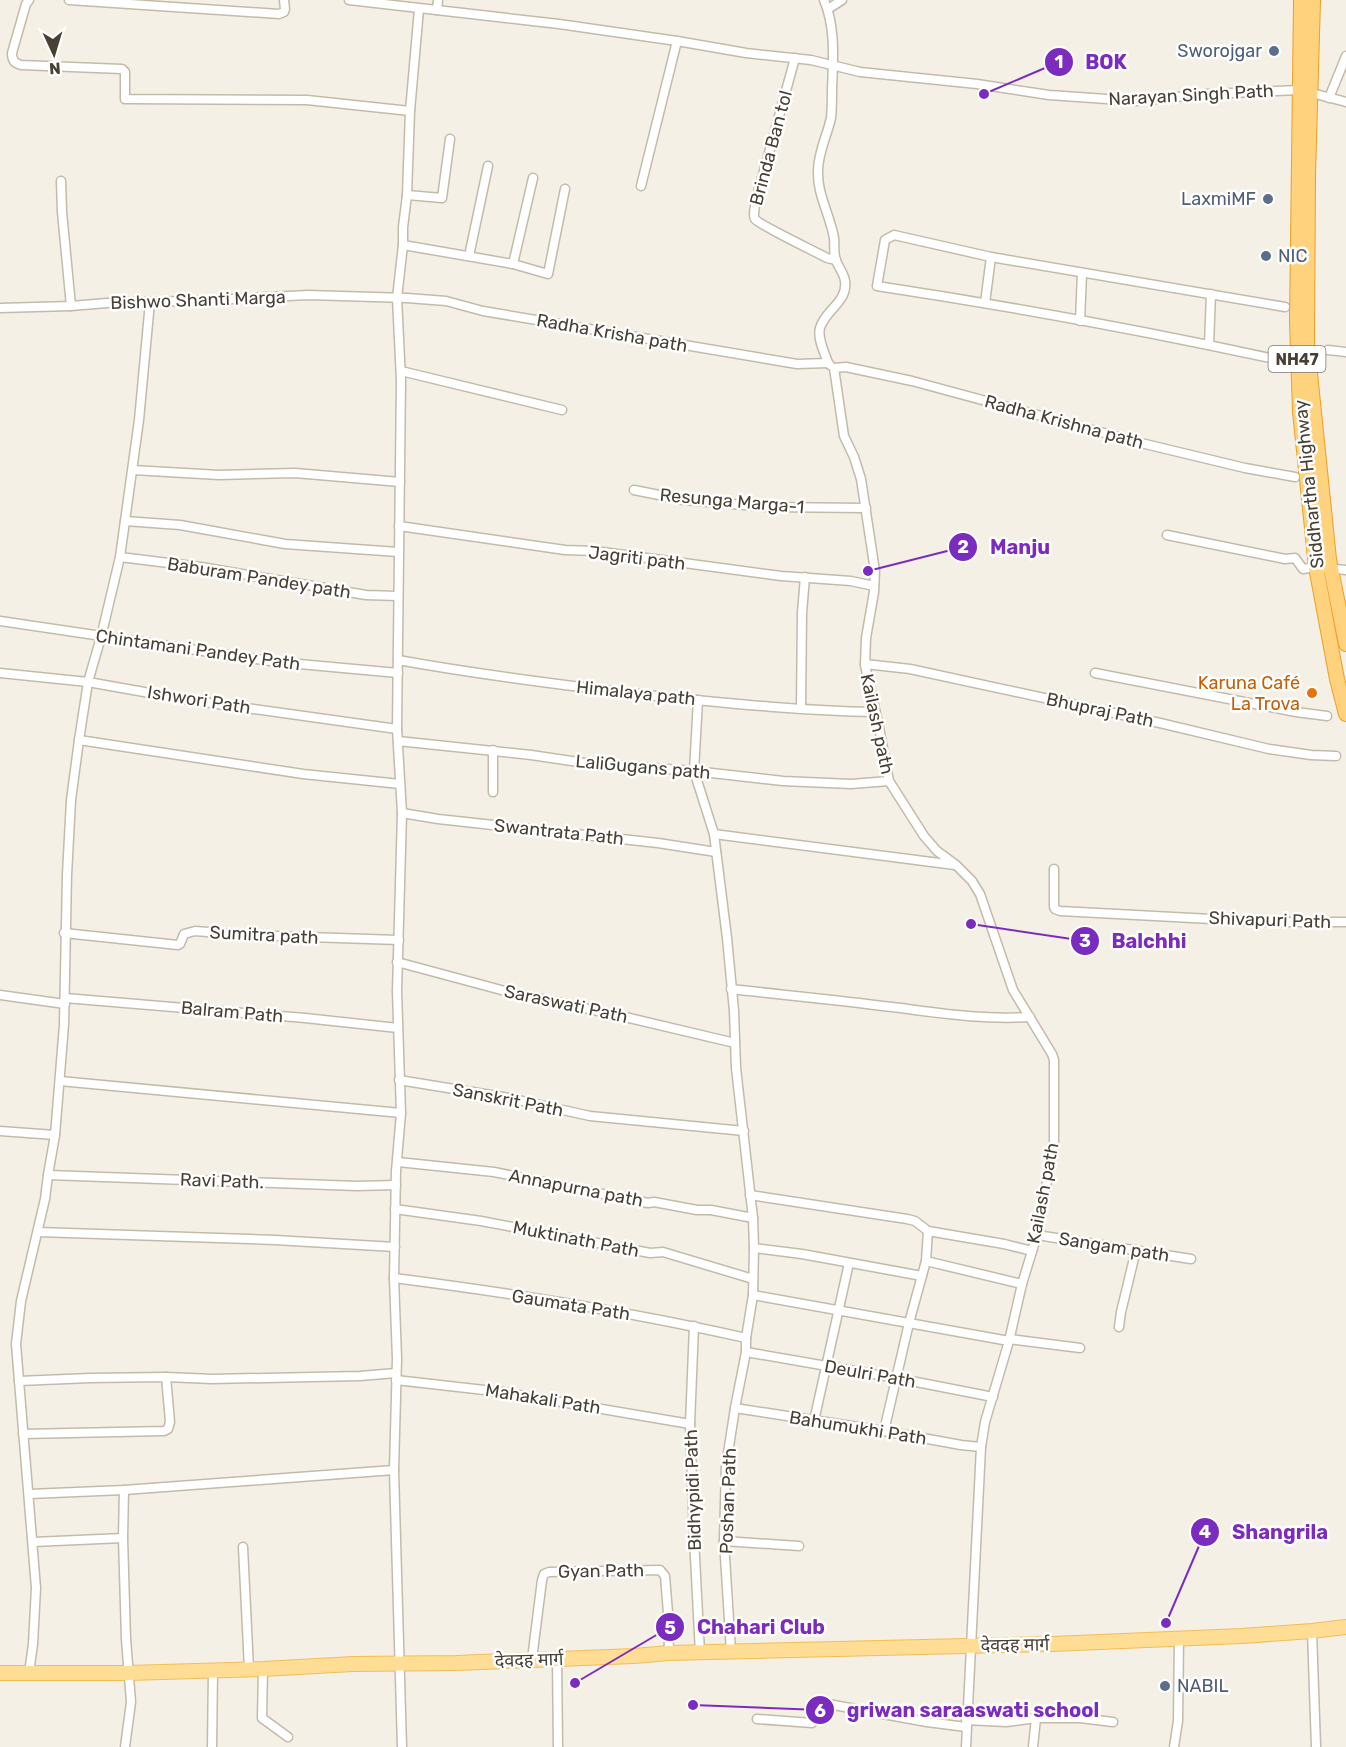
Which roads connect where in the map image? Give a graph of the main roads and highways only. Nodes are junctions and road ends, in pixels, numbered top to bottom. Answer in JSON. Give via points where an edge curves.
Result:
{"nodes":[{"id":1,"x":1301,"y":0,"type":"edge"},
{"id":2,"x":1313,"y":0,"type":"edge"},
{"id":3,"x":1305,"y":92,"type":"junction"},
{"id":4,"x":1324,"y":567,"type":"junction"},
{"id":5,"x":1346,"y":644,"type":"edge"},
{"id":6,"x":1346,"y":714,"type":"edge"},
{"id":7,"x":1346,"y":1627,"type":"edge"},
{"id":8,"x":0,"y":1673,"type":"edge"}],
"edges":[{"from":1,"to":3,"type":"highway","name":"Siddhartha Highway","number":"NH47"},
{"from":2,"to":3,"type":"highway","name":"Siddhartha Highway","number":"NH47"},
{"from":3,"to":4,"type":"highway","name":"Siddhartha Highway","number":"NH47","via":[[1306,344]]},
{"from":4,"to":5,"type":"highway","name":"Siddhartha Highway","number":"NH47"},
{"from":4,"to":6,"type":"highway","name":"Siddhartha Highway","number":"NH47","via":[[1337,679]]},
{"from":7,"to":8,"type":"main road","name":"देवदह मार्ग","via":[[1242,1636],[970,1646],[263,1669]]}]}
